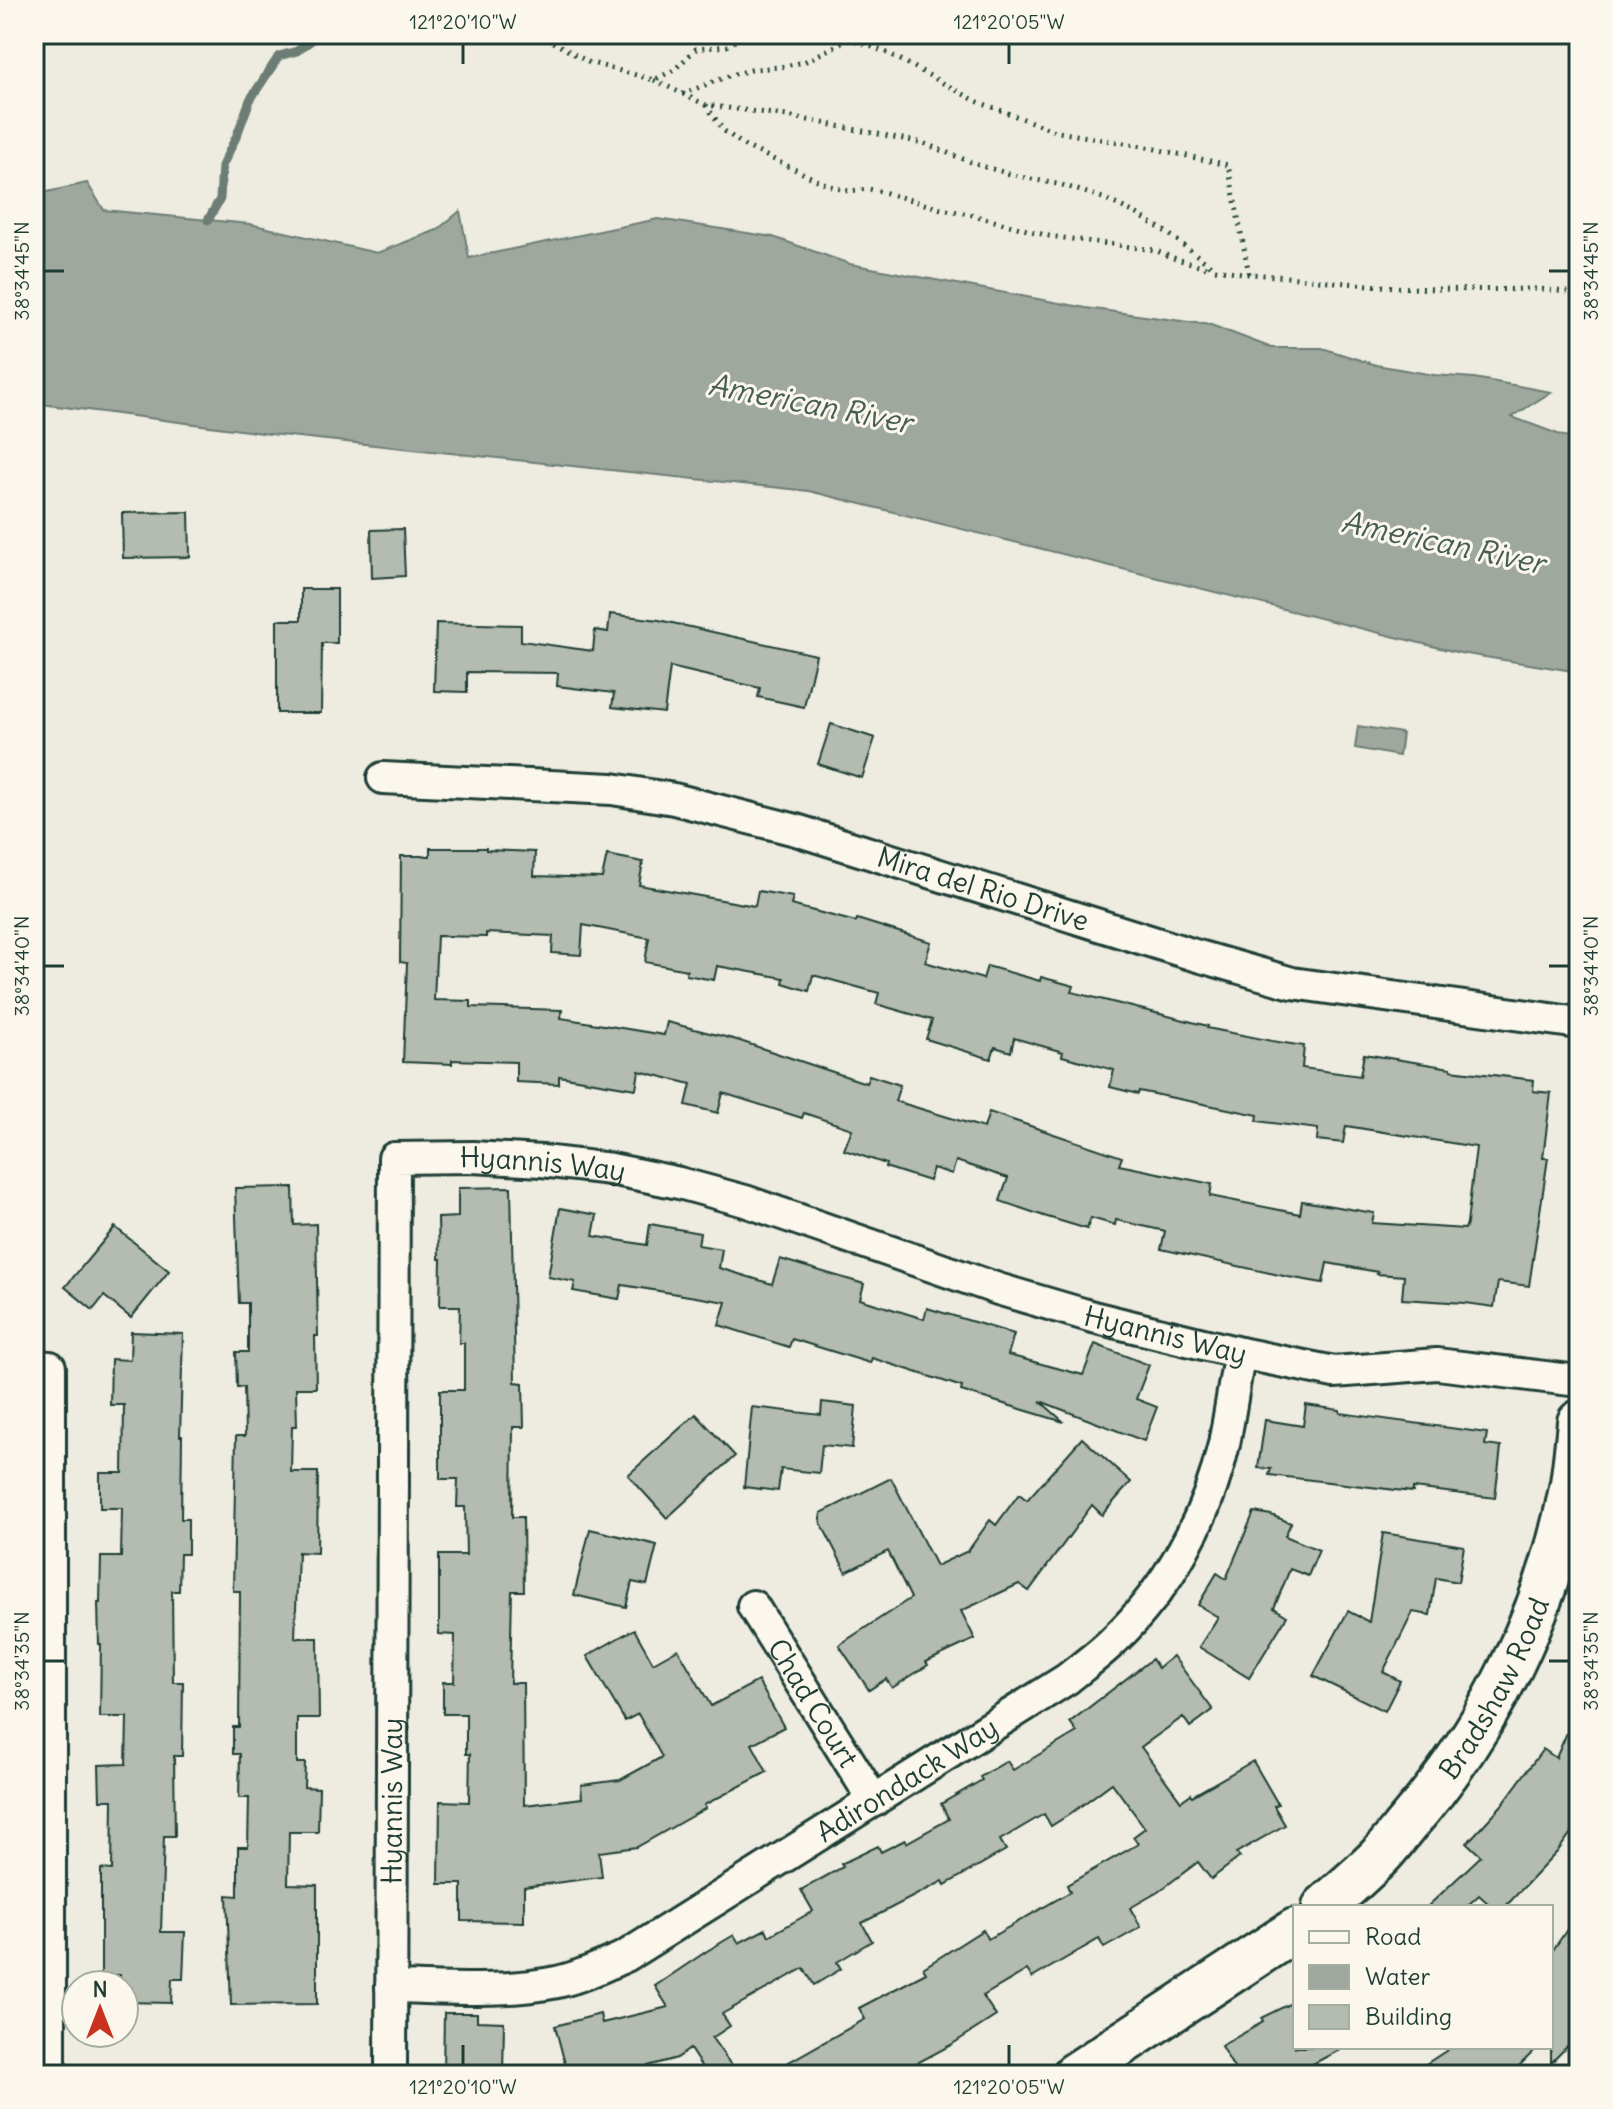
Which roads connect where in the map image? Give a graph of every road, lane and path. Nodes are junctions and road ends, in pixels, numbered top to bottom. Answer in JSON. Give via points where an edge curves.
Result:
{"nodes":[{"id":1,"x":539,"y":34,"type":"edge"},
{"id":2,"x":746,"y":34,"type":"edge"},
{"id":3,"x":833,"y":34,"type":"edge"},
{"id":4,"x":850,"y":38,"type":"junction"},
{"id":5,"x":654,"y":80,"type":"junction"},
{"id":6,"x":681,"y":94,"type":"junction"},
{"id":7,"x":706,"y":105,"type":"junction"},
{"id":8,"x":1215,"y":269,"type":"junction"},
{"id":9,"x":1249,"y":274,"type":"junction"},
{"id":10,"x":1579,"y":291,"type":"edge"},
{"id":11,"x":383,"y":778,"type":"dead end"},
{"id":12,"x":1579,"y":1023,"type":"edge"},
{"id":13,"x":1240,"y":1353,"type":"junction"},
{"id":14,"x":34,"y":1366,"type":"edge"},
{"id":15,"x":1579,"y":1381,"type":"edge"},
{"id":16,"x":1579,"y":1422,"type":"edge"},
{"id":17,"x":753,"y":1606,"type":"dead end"},
{"id":18,"x":874,"y":1801,"type":"junction"},
{"id":19,"x":1326,"y":1905,"type":"edge"},
{"id":20,"x":1293,"y":1931,"type":"edge"},
{"id":21,"x":391,"y":1987,"type":"junction"},
{"id":22,"x":50,"y":2075,"type":"edge"},
{"id":23,"x":391,"y":2075,"type":"edge"},
{"id":24,"x":1074,"y":2075,"type":"edge"}],
"edges":[{"from":1,"to":5,"type":"path","via":[[588,62]]},
{"from":2,"to":5,"type":"path","via":[[727,46],[696,49]]},
{"from":3,"to":4,"type":"path"},
{"from":4,"to":6,"type":"path","via":[[804,62],[731,75]]},
{"from":4,"to":9,"type":"path","via":[[976,101],[1058,132],[1228,165]]},
{"from":5,"to":6,"type":"path"},
{"from":6,"to":7,"type":"path"},
{"from":7,"to":8,"type":"path","via":[[923,143],[978,165],[1103,198],[1166,232]]},
{"from":7,"to":8,"type":"path","via":[[723,130],[745,146],[830,186],[887,193],[1049,236],[1154,250]]},
{"from":8,"to":9,"type":"path"},
{"from":9,"to":10,"type":"path","via":[[1395,287]]},
{"from":11,"to":12,"type":"street","name":"Mira del Rio Drive","via":[[612,789],[674,799],[796,830],[1292,983]]},
{"from":13,"to":15,"type":"street","name":"Hyannis Way","via":[[1334,1372],[1437,1364]]},
{"from":13,"to":18,"type":"street","name":"Adirondack Way","via":[[1213,1484],[1175,1563],[1143,1610],[1067,1679]]},
{"from":13,"to":21,"type":"street","name":"Hyannis Way","via":[[998,1289],[679,1183],[542,1161],[394,1158]]},
{"from":14,"to":22,"type":"street","via":[[50,1367]]},
{"from":16,"to":19,"type":"street","name":"Bradshaw Road","via":[[1553,1557],[1508,1674],[1429,1799],[1380,1856]]},
{"from":17,"to":18,"type":"street","name":"Chad Court"},
{"from":18,"to":21,"type":"street","name":"Adirondack Way","via":[[626,1956],[581,1975],[507,1988]]},
{"from":20,"to":24,"type":"street"},
{"from":21,"to":23,"type":"street","name":"Hyannis Way"}]}
